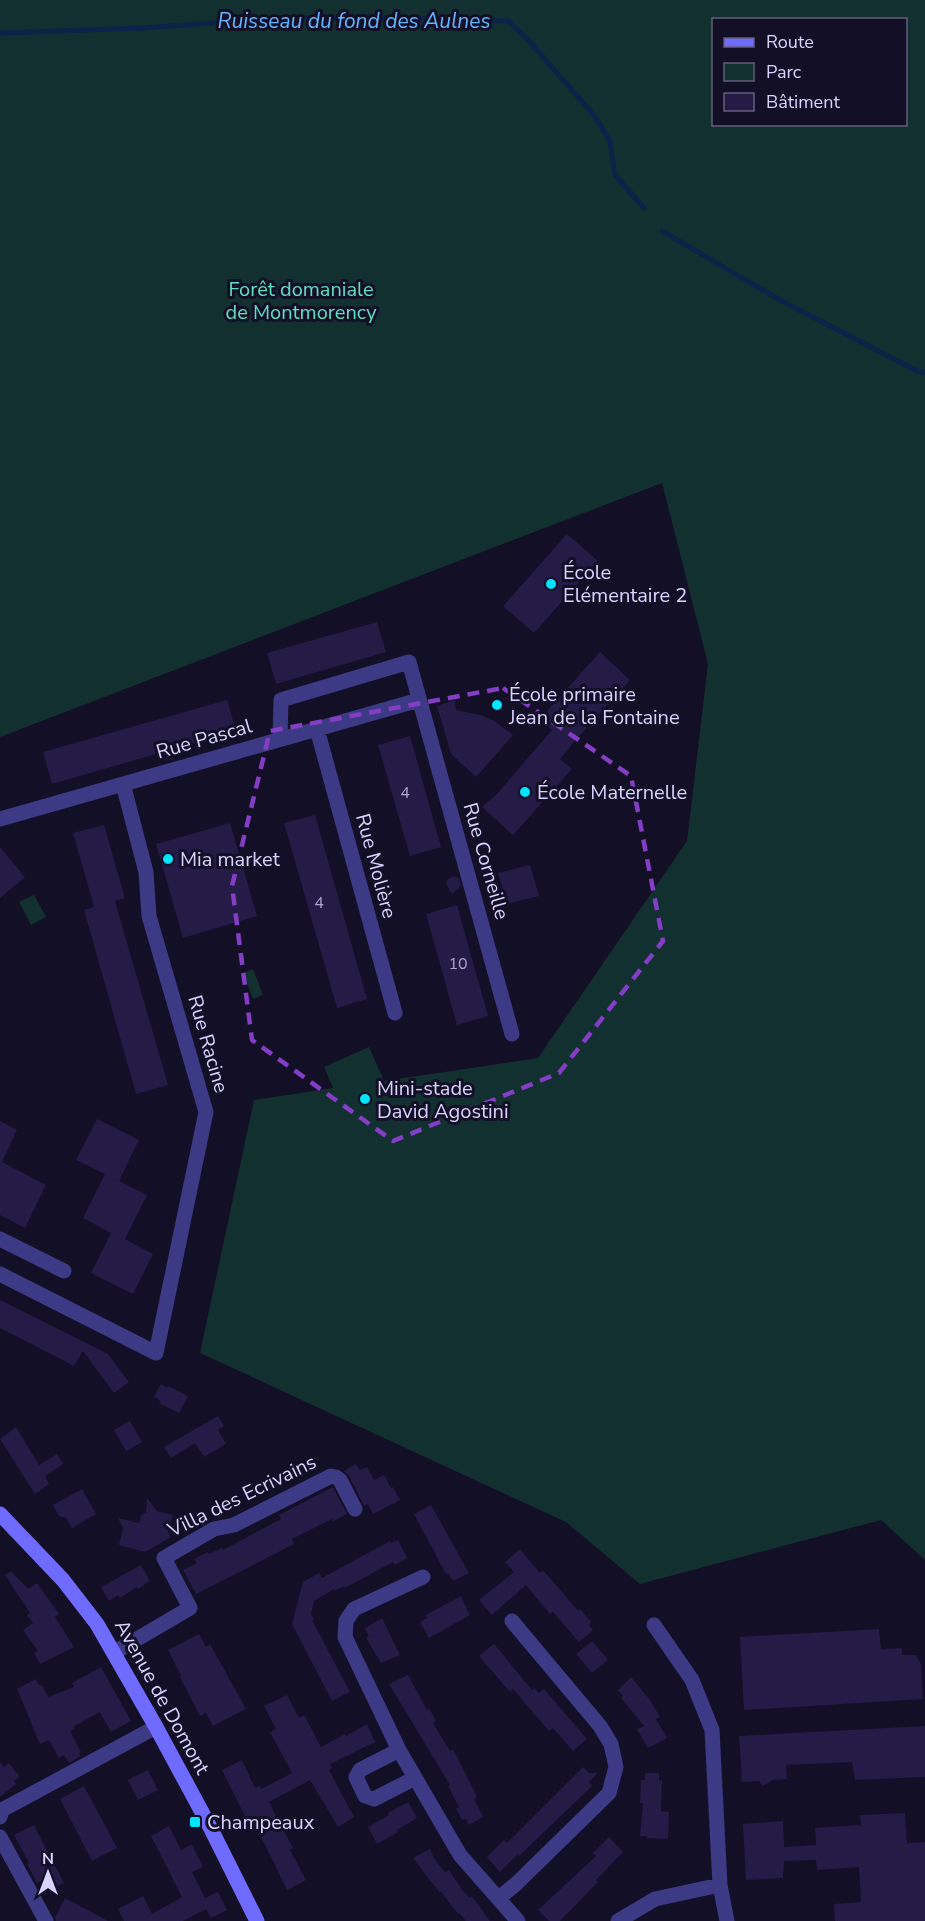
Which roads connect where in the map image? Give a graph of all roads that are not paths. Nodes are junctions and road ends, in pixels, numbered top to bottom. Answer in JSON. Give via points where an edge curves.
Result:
{"nodes":[{"id":1,"x":419,"y":700,"type":"junction"},
{"id":2,"x":317,"y":729,"type":"junction"},
{"id":3,"x":280,"y":740,"type":"junction"},
{"id":4,"x":123,"y":784,"type":"junction"},
{"id":5,"x":0,"y":819,"type":"edge"},
{"id":6,"x":395,"y":1013,"type":"dead end"},
{"id":7,"x":512,"y":1034,"type":"dead end"},
{"id":8,"x":0,"y":1239,"type":"edge"},
{"id":9,"x":64,"y":1271,"type":"dead end"},
{"id":10,"x":0,"y":1274,"type":"edge"},
{"id":11,"x":355,"y":1509,"type":"dead end"},
{"id":12,"x":0,"y":1514,"type":"edge"},
{"id":13,"x":423,"y":1577,"type":"dead end"},
{"id":14,"x":512,"y":1621,"type":"dead end"},
{"id":15,"x":654,"y":1625,"type":"dead end"},
{"id":16,"x":115,"y":1653,"type":"junction"},
{"id":17,"x":156,"y":1727,"type":"junction"},
{"id":18,"x":399,"y":1750,"type":"junction"},
{"id":19,"x":415,"y":1778,"type":"junction"},
{"id":20,"x":0,"y":1817,"type":"edge"},
{"id":21,"x":0,"y":1837,"type":"edge"},
{"id":22,"x":720,"y":1885,"type":"junction"},
{"id":23,"x":498,"y":1898,"type":"junction"},
{"id":24,"x":46,"y":1921,"type":"edge"},
{"id":25,"x":256,"y":1921,"type":"edge"},
{"id":26,"x":518,"y":1921,"type":"edge"},
{"id":27,"x":618,"y":1921,"type":"edge"},
{"id":28,"x":727,"y":1921,"type":"edge"}],
"edges":[{"from":1,"to":2,"type":"street","name":"Rue Pascal"},
{"from":1,"to":3,"type":"street","name":"Rue Corneille","via":[[409,662],[281,700]]},
{"from":1,"to":7,"type":"street","name":"Rue Corneille"},
{"from":2,"to":3,"type":"street","name":"Rue Pascal"},
{"from":2,"to":6,"type":"street","name":"Rue Molière"},
{"from":3,"to":4,"type":"street","name":"Rue Pascal"},
{"from":4,"to":5,"type":"street","name":"Rue Pascal"},
{"from":4,"to":10,"type":"street","name":"Rue Racine","via":[[146,872],[149,916],[206,1112],[156,1353]]},
{"from":8,"to":9,"type":"street"},
{"from":11,"to":16,"type":"street","name":"Villa des Ecrivains","via":[[340,1480],[331,1476],[234,1525],[214,1529],[164,1558],[190,1608]]},
{"from":12,"to":16,"type":"main road","name":"Avenue de Domont","via":[[76,1596]]},
{"from":13,"to":18,"type":"street","via":[[354,1609],[346,1621],[345,1636]]},
{"from":14,"to":23,"type":"street","via":[[600,1726],[611,1744],[616,1767],[609,1793]]},
{"from":15,"to":22,"type":"street","via":[[692,1680],[712,1730]]},
{"from":16,"to":17,"type":"main road","name":"Avenue de Domont"},
{"from":17,"to":20,"type":"street","via":[[2,1810]]},
{"from":17,"to":25,"type":"main road","name":"Avenue de Domont"},
{"from":18,"to":19,"type":"street"},
{"from":18,"to":19,"type":"street","via":[[360,1770],[356,1778],[365,1796],[374,1799]]},
{"from":19,"to":23,"type":"street","via":[[460,1855]]},
{"from":21,"to":24,"type":"street"},
{"from":22,"to":27,"type":"street","via":[[655,1899]]},
{"from":22,"to":28,"type":"street"},
{"from":23,"to":26,"type":"street"}]}
